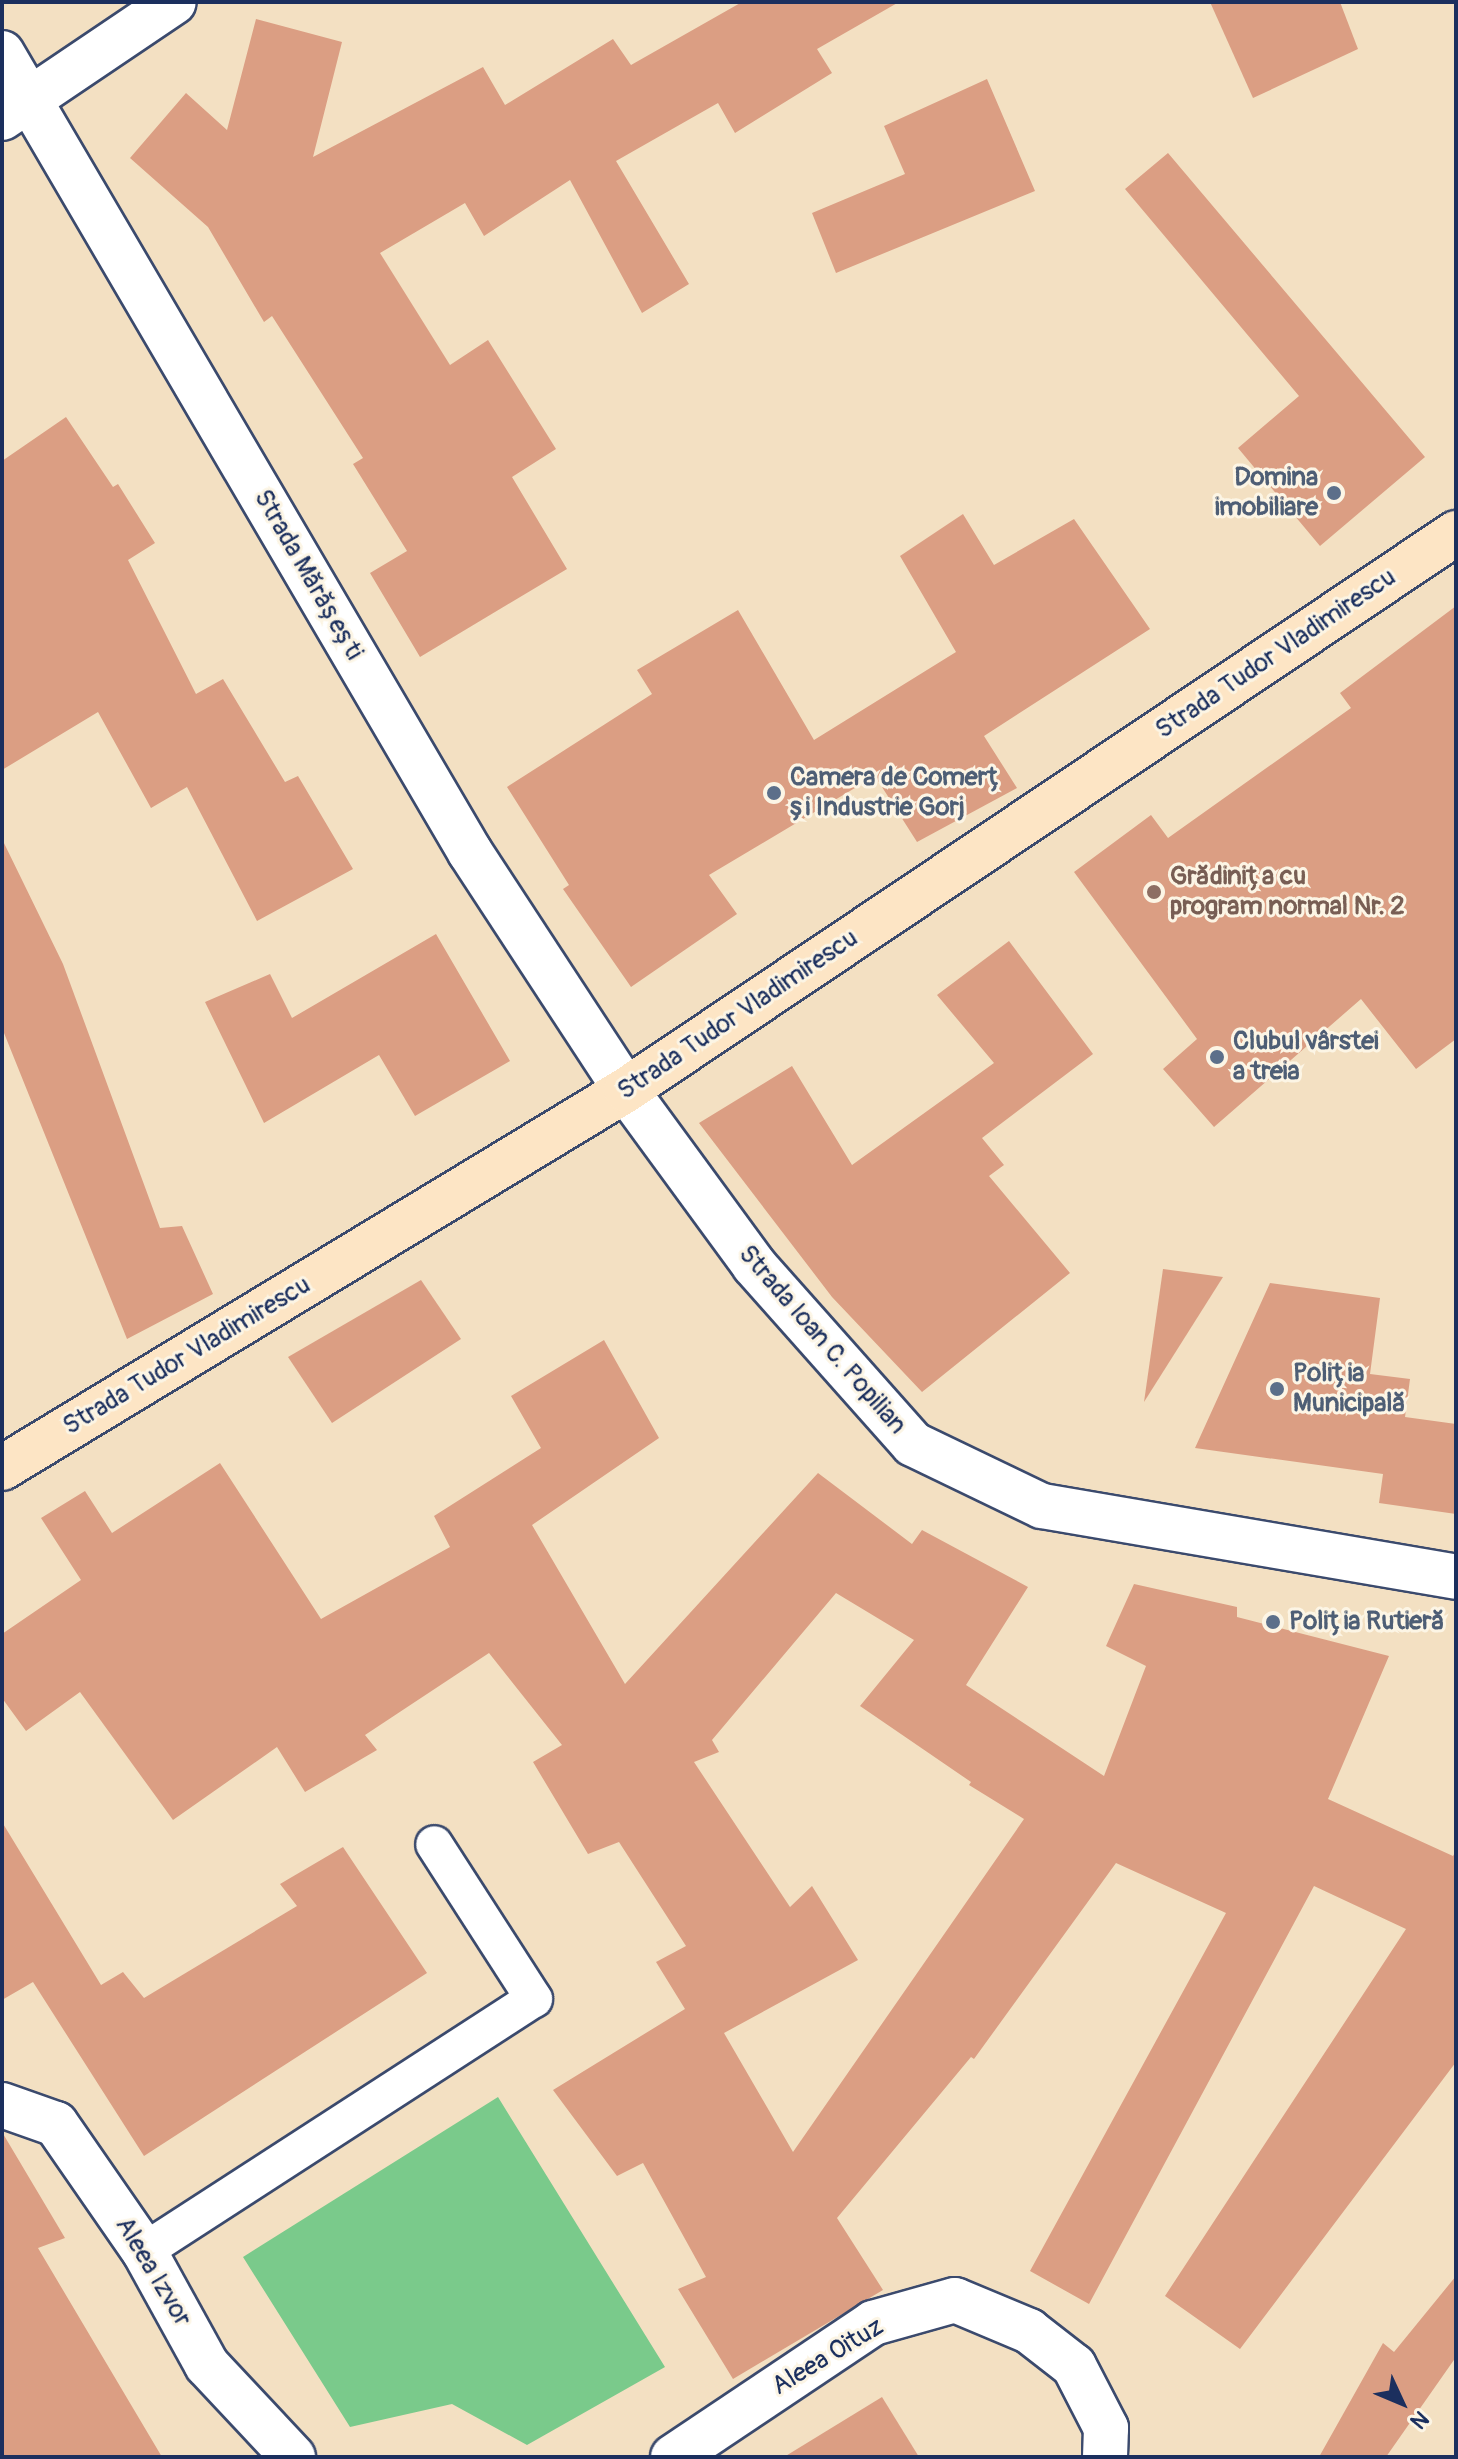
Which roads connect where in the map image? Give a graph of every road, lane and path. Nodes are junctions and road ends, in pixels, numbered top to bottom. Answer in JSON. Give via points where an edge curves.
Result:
{"nodes":[{"id":1,"x":174,"y":2,"type":"edge"},
{"id":2,"x":2,"y":53,"type":"edge"},
{"id":3,"x":16,"y":108,"type":"edge"},
{"id":4,"x":1456,"y":533,"type":"edge"},
{"id":5,"x":626,"y":1090,"type":"junction"},
{"id":6,"x":2,"y":1468,"type":"edge"},
{"id":7,"x":1456,"y":1577,"type":"edge"},
{"id":8,"x":434,"y":1844,"type":"dead end"},
{"id":9,"x":2,"y":2105,"type":"edge"},
{"id":10,"x":144,"y":2251,"type":"junction"},
{"id":11,"x":293,"y":2457,"type":"edge"},
{"id":12,"x":673,"y":2457,"type":"edge"},
{"id":13,"x":1105,"y":2457,"type":"edge"}],
"edges":[{"from":1,"to":3,"type":"street"},
{"from":2,"to":3,"type":"street","name":"Strada Mărășești"},
{"from":3,"to":5,"type":"street","name":"Strada Mărășești","via":[[470,852]]},
{"from":4,"to":5,"type":"main road","name":"Strada Tudor Vladimirescu"},
{"from":5,"to":6,"type":"main road","name":"Strada Tudor Vladimirescu"},
{"from":5,"to":7,"type":"street","name":"Strada Ioan C. Popilian","via":[[754,1265],[913,1444],[1042,1506]]},
{"from":8,"to":10,"type":"lane","via":[[534,1999]]},
{"from":9,"to":10,"type":"street","name":"Aleea Izvor","via":[[56,2124]]},
{"from":10,"to":11,"type":"street","name":"Aleea Izvor","via":[[207,2365]]},
{"from":12,"to":13,"type":"street","name":"Aleea Oituz","via":[[873,2323],[955,2300],[1029,2331],[1074,2366],[1106,2428]]}]}
